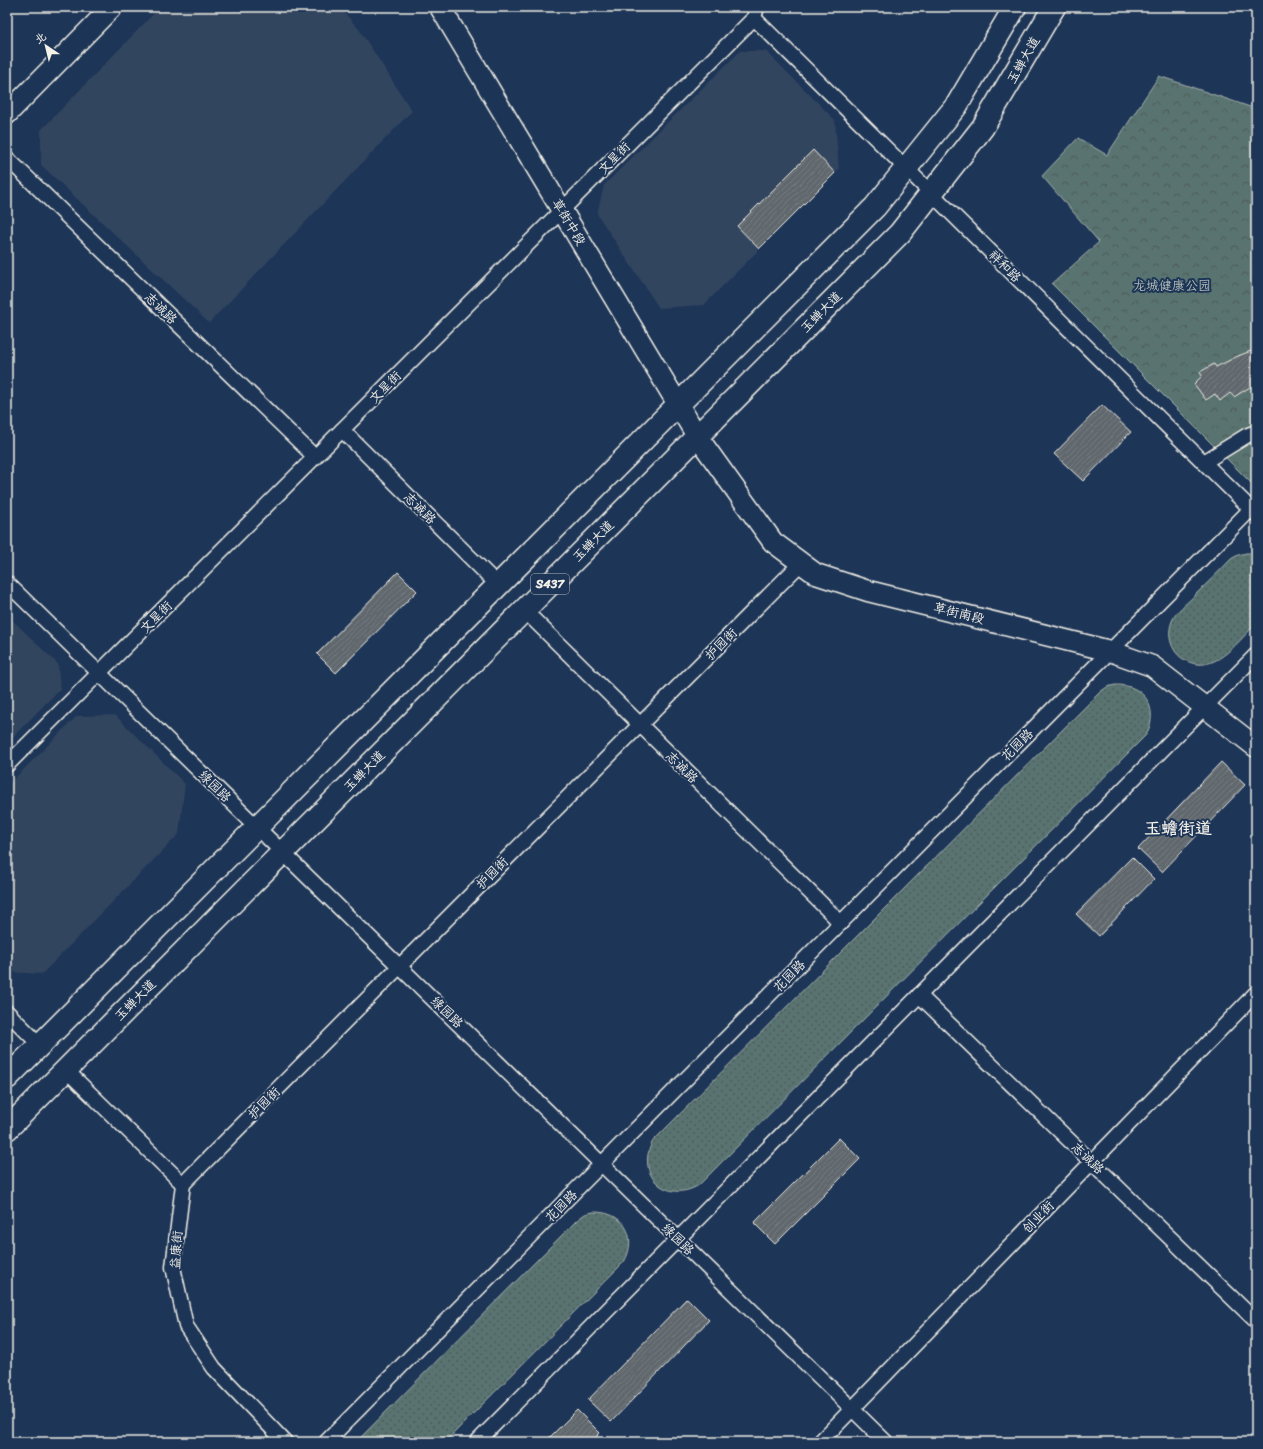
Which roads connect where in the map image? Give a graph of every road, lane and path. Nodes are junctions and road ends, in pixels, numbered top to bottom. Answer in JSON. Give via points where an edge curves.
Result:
{"nodes":[{"id":1,"x":112,"y":7,"type":"edge"},
{"id":2,"x":440,"y":7,"type":"edge"},
{"id":3,"x":1015,"y":7,"type":"edge"},
{"id":4,"x":1054,"y":7,"type":"edge"},
{"id":5,"x":756,"y":12,"type":"edge"},
{"id":6,"x":7,"y":114,"type":"edge"},
{"id":7,"x":7,"y":158,"type":"edge"},
{"id":8,"x":906,"y":168,"type":"junction"},
{"id":9,"x":932,"y":193,"type":"junction"},
{"id":10,"x":562,"y":210,"type":"junction"},
{"id":11,"x":678,"y":404,"type":"junction"},
{"id":12,"x":342,"y":430,"type":"junction"},
{"id":13,"x":1256,"y":432,"type":"edge"},
{"id":14,"x":697,"y":436,"type":"junction"},
{"id":15,"x":315,"y":457,"type":"junction"},
{"id":16,"x":1204,"y":462,"type":"junction"},
{"id":17,"x":1254,"y":512,"type":"edge"},
{"id":18,"x":801,"y":563,"type":"junction"},
{"id":19,"x":7,"y":583,"type":"edge"},
{"id":20,"x":498,"y":585,"type":"junction"},
{"id":21,"x":524,"y":610,"type":"junction"},
{"id":22,"x":1110,"y":651,"type":"junction"},
{"id":23,"x":1256,"y":655,"type":"edge"},
{"id":24,"x":99,"y":673,"type":"junction"},
{"id":25,"x":1204,"y":707,"type":"junction"},
{"id":26,"x":640,"y":725,"type":"junction"},
{"id":27,"x":1256,"y":747,"type":"edge"},
{"id":28,"x":7,"y":765,"type":"edge"},
{"id":29,"x":257,"y":827,"type":"junction"},
{"id":30,"x":283,"y":852,"type":"junction"},
{"id":31,"x":841,"y":923,"type":"junction"},
{"id":32,"x":400,"y":966,"type":"junction"},
{"id":33,"x":1256,"y":993,"type":"edge"},
{"id":34,"x":919,"y":995,"type":"junction"},
{"id":35,"x":7,"y":1012,"type":"edge"},
{"id":36,"x":40,"y":1045,"type":"junction"},
{"id":37,"x":66,"y":1070,"type":"junction"},
{"id":38,"x":7,"y":1078,"type":"edge"},
{"id":39,"x":7,"y":1129,"type":"edge"},
{"id":40,"x":1092,"y":1162,"type":"junction"},
{"id":41,"x":602,"y":1164,"type":"junction"},
{"id":42,"x":183,"y":1184,"type":"junction"},
{"id":43,"x":678,"y":1239,"type":"junction"},
{"id":44,"x":1256,"y":1321,"type":"edge"},
{"id":45,"x":852,"y":1409,"type":"junction"},
{"id":46,"x":285,"y":1442,"type":"edge"},
{"id":47,"x":326,"y":1442,"type":"edge"},
{"id":48,"x":477,"y":1442,"type":"edge"},
{"id":49,"x":820,"y":1442,"type":"edge"},
{"id":50,"x":886,"y":1442,"type":"edge"}],
"edges":[{"from":1,"to":6,"type":"main road"},
{"from":2,"to":10,"type":"main road","name":"草街中段"},
{"from":3,"to":8,"type":"main road","number":"S437","via":[[958,105]]},
{"from":4,"to":9,"type":"main road","name":"玉蝉大道","number":"S437","via":[[984,127]]},
{"from":5,"to":8,"type":"street","name":"祥和路"},
{"from":5,"to":10,"type":"street","name":"文星街"},
{"from":7,"to":15,"type":"street","name":"志诚路"},
{"from":8,"to":9,"type":"street","name":"祥和路"},
{"from":8,"to":11,"type":"main road","number":"S437","via":[[875,207]]},
{"from":9,"to":14,"type":"main road","name":"玉蝉大道","number":"S437","via":[[900,233]]},
{"from":9,"to":16,"type":"street","name":"祥和路"},
{"from":10,"to":11,"type":"main road","name":"草街中段"},
{"from":10,"to":12,"type":"street","name":"文星街"},
{"from":11,"to":14,"type":"main road","name":"草街中段"},
{"from":11,"to":20,"type":"main road","number":"S437"},
{"from":12,"to":15,"type":"street","name":"文星街"},
{"from":12,"to":20,"type":"street","name":"志诚路"},
{"from":13,"to":16,"type":"street"},
{"from":14,"to":18,"type":"main road","name":"草街南段","via":[[773,542]]},
{"from":14,"to":21,"type":"main road","name":"玉蝉大道","number":"S437"},
{"from":15,"to":24,"type":"street","name":"文星街"},
{"from":16,"to":17,"type":"street","name":"祥和路"},
{"from":17,"to":22,"type":"street","name":"花园路"},
{"from":18,"to":22,"type":"main road","name":"草街南段","via":[[816,574],[868,591]]},
{"from":18,"to":26,"type":"street","name":"护园街"},
{"from":19,"to":24,"type":"street","name":"绿园路"},
{"from":20,"to":29,"type":"main road","number":"S437"},
{"from":21,"to":26,"type":"street","name":"志诚路"},
{"from":21,"to":30,"type":"main road","name":"玉蝉大道","number":"S437"},
{"from":22,"to":25,"type":"main road","name":"草街南段","via":[[1152,666]]},
{"from":22,"to":31,"type":"street","name":"花园路"},
{"from":23,"to":25,"type":"street"},
{"from":24,"to":28,"type":"street","name":"文星街"},
{"from":24,"to":29,"type":"street","name":"绿园路"},
{"from":25,"to":27,"type":"main road","name":"草街南段"},
{"from":25,"to":34,"type":"street"},
{"from":26,"to":31,"type":"street","name":"志诚路"},
{"from":26,"to":32,"type":"street","name":"护园街"},
{"from":29,"to":30,"type":"street","name":"绿园路"},
{"from":29,"to":36,"type":"main road","number":"S437"},
{"from":30,"to":32,"type":"street","name":"绿园路"},
{"from":30,"to":37,"type":"main road","name":"玉蝉大道","number":"S437"},
{"from":31,"to":41,"type":"street","name":"花园路"},
{"from":32,"to":41,"type":"street","name":"绿园路"},
{"from":32,"to":42,"type":"street","name":"护园街"},
{"from":33,"to":40,"type":"street","name":"创业街"},
{"from":34,"to":40,"type":"street","name":"志诚路"},
{"from":34,"to":43,"type":"street"},
{"from":35,"to":36,"type":"street"},
{"from":36,"to":38,"type":"main road","number":"S437"},
{"from":37,"to":39,"type":"main road","name":"玉蝉大道","number":"S437"},
{"from":37,"to":42,"type":"street"},
{"from":40,"to":44,"type":"street","name":"志诚路"},
{"from":40,"to":45,"type":"street","name":"创业街"},
{"from":41,"to":43,"type":"street","name":"绿园路"},
{"from":41,"to":47,"type":"street","name":"花园路"},
{"from":42,"to":46,"type":"street","name":"益康街","via":[[173,1267],[186,1326],[214,1368]]},
{"from":43,"to":45,"type":"street","name":"绿园路"},
{"from":43,"to":48,"type":"street"},
{"from":45,"to":49,"type":"street","name":"创业街"},
{"from":45,"to":50,"type":"street","name":"绿园路"}]}
